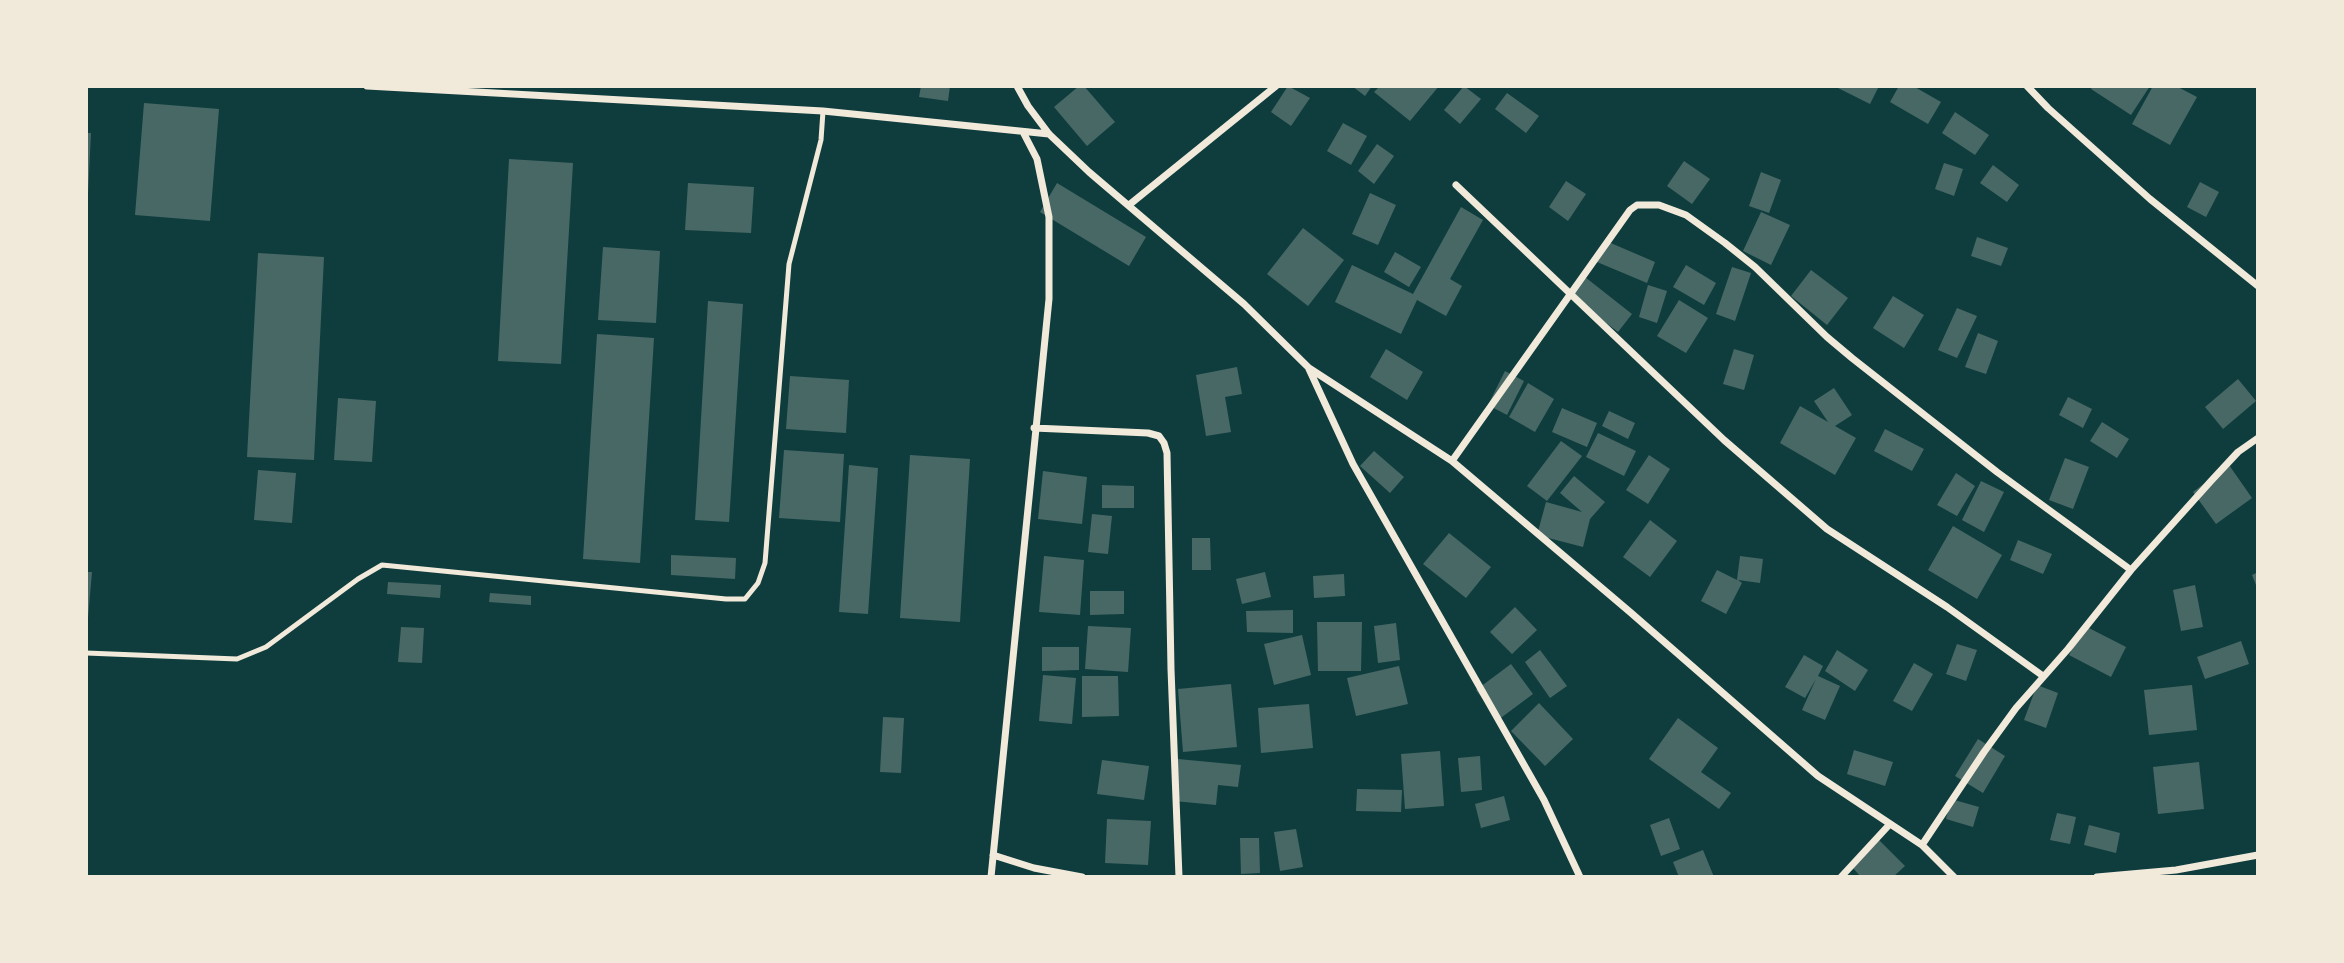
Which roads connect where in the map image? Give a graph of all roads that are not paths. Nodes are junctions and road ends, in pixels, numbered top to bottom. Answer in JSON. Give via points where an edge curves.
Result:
{"nodes":[{"id":1,"x":367,"y":86,"type":"edge"},
{"id":2,"x":1017,"y":86,"type":"edge"},
{"id":3,"x":1276,"y":86,"type":"edge"},
{"id":4,"x":2027,"y":86,"type":"edge"},
{"id":5,"x":824,"y":111,"type":"junction"},
{"id":6,"x":1023,"y":132,"type":"junction"},
{"id":7,"x":1049,"y":134,"type":"junction"},
{"id":8,"x":1456,"y":184,"type":"dead end"},
{"id":9,"x":1129,"y":205,"type":"junction"},
{"id":10,"x":2258,"y":286,"type":"edge"},
{"id":11,"x":1570,"y":292,"type":"junction"},
{"id":12,"x":1309,"y":368,"type":"junction"},
{"id":13,"x":1034,"y":428,"type":"junction"},
{"id":14,"x":2258,"y":438,"type":"edge"},
{"id":15,"x":1452,"y":461,"type":"junction"},
{"id":16,"x":2131,"y":570,"type":"junction"},
{"id":17,"x":86,"y":653,"type":"edge"},
{"id":18,"x":2043,"y":676,"type":"junction"},
{"id":19,"x":1889,"y":825,"type":"junction"},
{"id":20,"x":1922,"y":845,"type":"junction"},
{"id":21,"x":993,"y":855,"type":"junction"},
{"id":22,"x":2258,"y":855,"type":"edge"},
{"id":23,"x":2157,"y":875,"type":"edge"},
{"id":24,"x":991,"y":877,"type":"edge"},
{"id":25,"x":1082,"y":877,"type":"edge"},
{"id":26,"x":1179,"y":877,"type":"edge"},
{"id":27,"x":1580,"y":877,"type":"edge"},
{"id":28,"x":1841,"y":877,"type":"edge"},
{"id":29,"x":1954,"y":877,"type":"edge"},
{"id":30,"x":2097,"y":877,"type":"edge"}],
"edges":[{"from":1,"to":5,"type":"street"},
{"from":2,"to":7,"type":"street"},
{"from":3,"to":9,"type":"street"},
{"from":4,"to":10,"type":"street","via":[[2150,199]]},
{"from":5,"to":6,"type":"street"},
{"from":5,"to":17,"type":"lane","via":[[821,140],[789,264],[765,563],[758,583],[745,599],[382,565],[266,647],[237,659]]},
{"from":6,"to":7,"type":"street"},
{"from":6,"to":13,"type":"street","via":[[1037,159],[1049,217],[1049,299]]},
{"from":7,"to":9,"type":"street"},
{"from":8,"to":11,"type":"street"},
{"from":9,"to":12,"type":"street","via":[[1244,304]]},
{"from":11,"to":15,"type":"street"},
{"from":11,"to":16,"type":"street","via":[[1630,210],[1647,204],[1674,209],[1755,267],[1827,337],[1920,412]]},
{"from":11,"to":18,"type":"street","via":[[1724,440],[1827,529]]},
{"from":12,"to":15,"type":"street"},
{"from":12,"to":27,"type":"street","via":[[1353,464],[1544,800]]},
{"from":13,"to":21,"type":"street"},
{"from":13,"to":26,"type":"street","via":[[1148,432],[1164,443]]},
{"from":14,"to":16,"type":"street","via":[[2238,452]]},
{"from":15,"to":19,"type":"street","via":[[1818,776]]},
{"from":16,"to":18,"type":"street"},
{"from":18,"to":20,"type":"street","via":[[1984,752]]},
{"from":19,"to":20,"type":"street"},
{"from":19,"to":28,"type":"street"},
{"from":20,"to":29,"type":"street"},
{"from":21,"to":24,"type":"street"},
{"from":21,"to":25,"type":"street"},
{"from":22,"to":23,"type":"street"},
{"from":23,"to":30,"type":"street"}]}
